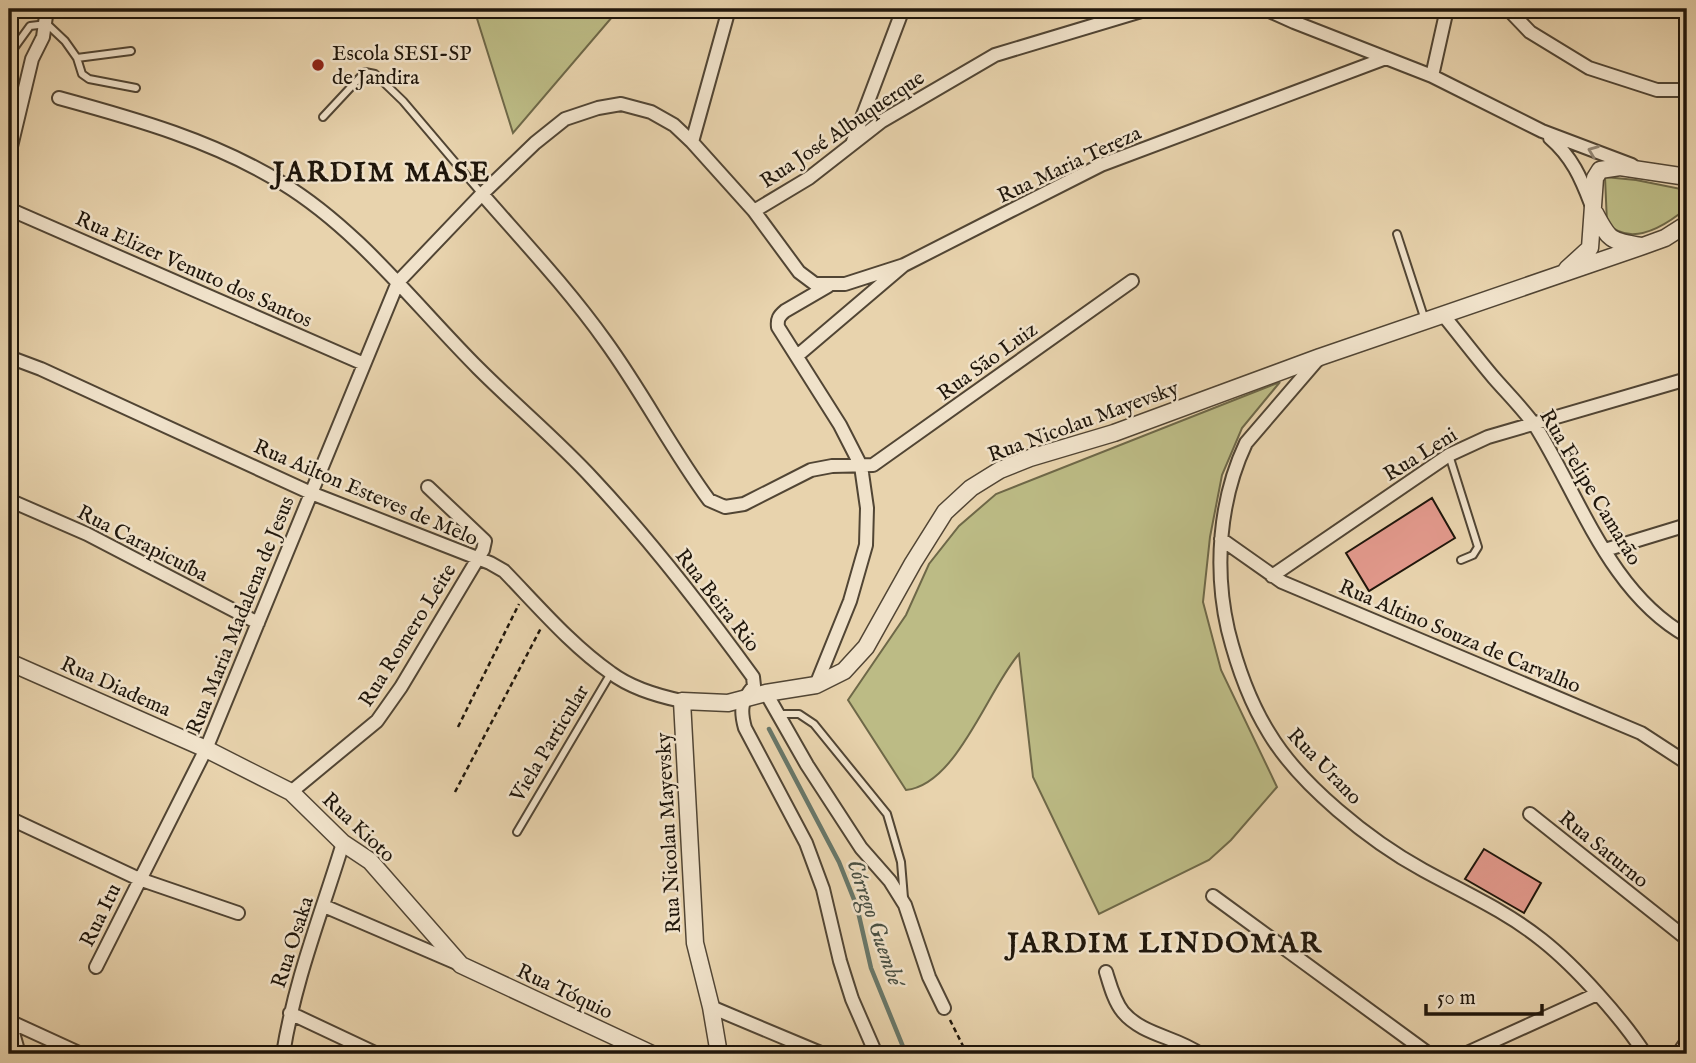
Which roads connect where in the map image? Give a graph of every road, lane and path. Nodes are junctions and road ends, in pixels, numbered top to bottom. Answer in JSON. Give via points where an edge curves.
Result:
{"nodes":[{"id":1,"x":47,"y":9,"type":"edge"},
{"id":2,"x":729,"y":9,"type":"edge"},
{"id":3,"x":903,"y":9,"type":"edge"},
{"id":4,"x":1149,"y":9,"type":"edge"},
{"id":5,"x":1265,"y":9,"type":"edge"},
{"id":6,"x":1447,"y":9,"type":"edge"},
{"id":7,"x":1508,"y":9,"type":"edge"},
{"id":8,"x":47,"y":24,"type":"junction"},
{"id":9,"x":131,"y":51,"type":"dead end"},
{"id":10,"x":9,"y":55,"type":"edge"},
{"id":11,"x":77,"y":58,"type":"junction"},
{"id":12,"x":1386,"y":58,"type":"junction"},
{"id":13,"x":1432,"y":76,"type":"junction"},
{"id":14,"x":136,"y":88,"type":"dead end"},
{"id":15,"x":1687,"y":90,"type":"edge"},
{"id":16,"x":17,"y":99,"type":"edge"},
{"id":17,"x":59,"y":99,"type":"dead end"},
{"id":18,"x":323,"y":117,"type":"dead end"},
{"id":19,"x":1542,"y":131,"type":"junction"},
{"id":20,"x":692,"y":142,"type":"junction"},
{"id":21,"x":852,"y":144,"type":"junction"},
{"id":22,"x":9,"y":156,"type":"edge"},
{"id":23,"x":1645,"y":170,"type":"junction"},
{"id":24,"x":1687,"y":177,"type":"edge"},
{"id":25,"x":482,"y":194,"type":"junction"},
{"id":26,"x":1593,"y":207,"type":"junction"},
{"id":27,"x":9,"y":209,"type":"edge"},
{"id":28,"x":754,"y":211,"type":"junction"},
{"id":29,"x":1687,"y":224,"type":"edge"},
{"id":30,"x":1397,"y":234,"type":"dead end"},
{"id":31,"x":1643,"y":246,"type":"junction"},
{"id":32,"x":904,"y":265,"type":"junction"},
{"id":33,"x":1560,"y":275,"type":"junction"},
{"id":34,"x":1132,"y":281,"type":"dead end"},
{"id":35,"x":398,"y":282,"type":"junction"},
{"id":36,"x":828,"y":286,"type":"junction"},
{"id":37,"x":1444,"y":316,"type":"junction"},
{"id":38,"x":1426,"y":322,"type":"junction"},
{"id":39,"x":797,"y":356,"type":"junction"},
{"id":40,"x":9,"y":357,"type":"edge"},
{"id":41,"x":1320,"y":358,"type":"junction"},
{"id":42,"x":364,"y":364,"type":"junction"},
{"id":43,"x":1687,"y":379,"type":"edge"},
{"id":44,"x":1534,"y":425,"type":"junction"},
{"id":45,"x":1449,"y":455,"type":"junction"},
{"id":46,"x":861,"y":466,"type":"junction"},
{"id":47,"x":428,"y":487,"type":"dead end"},
{"id":48,"x":311,"y":493,"type":"junction"},
{"id":49,"x":9,"y":500,"type":"edge"},
{"id":50,"x":1687,"y":525,"type":"edge"},
{"id":51,"x":1220,"y":540,"type":"junction"},
{"id":52,"x":1605,"y":550,"type":"junction"},
{"id":53,"x":1461,"y":559,"type":"dead end"},
{"id":54,"x":477,"y":560,"type":"junction"},
{"id":55,"x":1272,"y":576,"type":"junction"},
{"id":56,"x":525,"y":592,"type":"junction"},
{"id":57,"x":548,"y":615,"type":"junction"},
{"id":58,"x":258,"y":623,"type":"junction"},
{"id":59,"x":1687,"y":636,"type":"edge"},
{"id":60,"x":9,"y":662,"type":"edge"},
{"id":61,"x":611,"y":673,"type":"junction"},
{"id":62,"x":816,"y":685,"type":"junction"},
{"id":63,"x":766,"y":693,"type":"junction"},
{"id":64,"x":742,"y":700,"type":"junction"},
{"id":65,"x":682,"y":701,"type":"junction"},
{"id":66,"x":779,"y":714,"type":"junction"},
{"id":67,"x":458,"y":726,"type":"dead end"},
{"id":68,"x":206,"y":749,"type":"junction"},
{"id":69,"x":1687,"y":763,"type":"edge"},
{"id":70,"x":291,"y":792,"type":"junction"},
{"id":71,"x":455,"y":792,"type":"dead end"},
{"id":72,"x":1530,"y":814,"type":"dead end"},
{"id":73,"x":9,"y":818,"type":"edge"},
{"id":74,"x":517,"y":832,"type":"dead end"},
{"id":75,"x":343,"y":843,"type":"junction"},
{"id":76,"x":139,"y":879,"type":"junction"},
{"id":77,"x":1213,"y":896,"type":"dead end"},
{"id":78,"x":905,"y":905,"type":"junction"},
{"id":79,"x":324,"y":906,"type":"junction"},
{"id":80,"x":238,"y":913,"type":"dead end"},
{"id":81,"x":1687,"y":939,"type":"edge"},
{"id":82,"x":461,"y":965,"type":"junction"},
{"id":83,"x":96,"y":967,"type":"dead end"},
{"id":84,"x":1106,"y":972,"type":"dead end"},
{"id":85,"x":1597,"y":995,"type":"junction"},
{"id":86,"x":710,"y":1007,"type":"junction"},
{"id":87,"x":944,"y":1008,"type":"joint"},
{"id":88,"x":290,"y":1013,"type":"junction"},
{"id":89,"x":9,"y":1021,"type":"edge"},
{"id":90,"x":1687,"y":1041,"type":"edge"},
{"id":91,"x":19,"y":1054,"type":"edge"},
{"id":92,"x":81,"y":1054,"type":"edge"},
{"id":93,"x":283,"y":1054,"type":"edge"},
{"id":94,"x":377,"y":1054,"type":"edge"},
{"id":95,"x":652,"y":1054,"type":"edge"},
{"id":96,"x":719,"y":1054,"type":"edge"},
{"id":97,"x":823,"y":1054,"type":"edge"},
{"id":98,"x":876,"y":1054,"type":"edge"},
{"id":99,"x":967,"y":1054,"type":"edge"},
{"id":100,"x":1200,"y":1054,"type":"edge"},
{"id":101,"x":1429,"y":1054,"type":"edge"},
{"id":102,"x":1465,"y":1054,"type":"edge"},
{"id":103,"x":1644,"y":1054,"type":"edge"},
{"id":104,"x":1678,"y":1054,"type":"edge"}],
"edges":[{"from":1,"to":8,"type":"street"},
{"from":2,"to":20,"type":"street"},
{"from":3,"to":21,"type":"street"},
{"from":4,"to":21,"type":"street","name":"Rua José Albuquerque","via":[[995,55],[882,121]]},
{"from":5,"to":12,"type":"street"},
{"from":6,"to":13,"type":"street"},
{"from":7,"to":15,"type":"street","via":[[1530,32],[1589,68],[1657,90]]},
{"from":8,"to":10,"type":"lane","via":[[30,26]]},
{"from":8,"to":11,"type":"lane"},
{"from":8,"to":16,"type":"street"},
{"from":9,"to":11,"type":"lane"},
{"from":11,"to":14,"type":"lane","via":[[82,74],[89,79]]},
{"from":12,"to":13,"type":"street"},
{"from":12,"to":32,"type":"street","name":"Rua Maria Tereza","via":[[1101,165]]},
{"from":13,"to":19,"type":"street"},
{"from":16,"to":22,"type":"street"},
{"from":17,"to":35,"type":"street","via":[[133,118],[228,153],[333,219]]},
{"from":18,"to":25,"type":"lane","via":[[365,72],[375,74]]},
{"from":23,"to":19,"type":"street","one_way":true},
{"from":19,"to":26,"type":"street","via":[[1568,154]]},
{"from":20,"to":25,"type":"street","via":[[651,112],[621,104],[598,108],[565,119]]},
{"from":20,"to":28,"type":"street"},
{"from":21,"to":28,"type":"street","name":"Rua José Albuquerque","via":[[809,178]]},
{"from":23,"to":24,"type":"street"},
{"from":23,"to":26,"type":"street","name":"Rua Nicolau Mayevsky","via":[[1600,170]]},
{"from":25,"to":35,"type":"street"},
{"from":25,"to":46,"type":"street","via":[[605,340],[709,500],[725,507],[744,504],[811,470]]},
{"from":26,"to":31,"type":"street","via":[[1608,236]]},
{"from":26,"to":33,"type":"street","name":"Rua Nicolau Mayevsky","via":[[1590,248]]},
{"from":27,"to":42,"type":"street","name":"Rua Elizer Venuto dos Santos"},
{"from":28,"to":36,"type":"street","via":[[799,272],[815,284]]},
{"from":29,"to":31,"type":"street","name":"Rua Nicolau Mayevsky"},
{"from":30,"to":38,"type":"lane"},
{"from":31,"to":33,"type":"street","name":"Rua Nicolau Mayevsky"},
{"from":32,"to":36,"type":"street"},
{"from":32,"to":39,"type":"street","name":"Rua Maria Tereza"},
{"from":33,"to":37,"type":"street","name":"Rua Nicolau Mayevsky"},
{"from":34,"to":46,"type":"street","name":"Rua São Luiz","via":[[886,457]]},
{"from":35,"to":42,"type":"street","name":"Rua Maria Madalena de Jesus"},
{"from":35,"to":64,"type":"street","name":"Rua Beira Rio","via":[[652,545],[753,677],[754,686]]},
{"from":36,"to":39,"type":"street","via":[[779,317],[778,327]]},
{"from":37,"to":38,"type":"street","name":"Rua Nicolau Mayevsky"},
{"from":37,"to":44,"type":"street","name":"Rua Felipe Camarão"},
{"from":38,"to":41,"type":"street","name":"Rua Nicolau Mayevsky"},
{"from":39,"to":46,"type":"street"},
{"from":40,"to":48,"type":"street","name":"Rua Ailton Esteves de Melo"},
{"from":41,"to":51,"type":"street","name":"Rua Urano","via":[[1246,443]]},
{"from":41,"to":62,"type":"street","name":"Rua Nicolau Mayevsky","via":[[1114,433],[1030,458],[971,488],[945,512],[866,648],[844,671]]},
{"from":42,"to":48,"type":"street","name":"Rua Maria Madalena de Jesus"},
{"from":43,"to":44,"type":"street","name":"Rua Leni"},
{"from":44,"to":45,"type":"street","name":"Rua Leni","via":[[1488,437]]},
{"from":44,"to":52,"type":"street","name":"Rua Felipe Camarão"},
{"from":45,"to":53,"type":"lane","via":[[1478,547],[1474,555]]},
{"from":45,"to":55,"type":"street","name":"Rua Leni"},
{"from":46,"to":62,"type":"street","via":[[866,545],[850,601]]},
{"from":47,"to":54,"type":"street","name":"Rua Romero Leite","via":[[485,541]]},
{"from":48,"to":54,"type":"street","name":"Rua Ailton Esteves de Melo"},
{"from":48,"to":58,"type":"street","name":"Rua Maria Madalena de Jesus"},
{"from":49,"to":58,"type":"street","name":"Rua Carapicuíba","via":[[87,534]]},
{"from":50,"to":52,"type":"street"},
{"from":51,"to":55,"type":"street","name":"Rua Altino Souza de Carvalho"},
{"from":51,"to":85,"type":"street","name":"Rua Urano","via":[[1219,581],[1235,657],[1270,735],[1304,778],[1342,814],[1399,855],[1541,939]]},
{"from":52,"to":59,"type":"street","name":"Rua Felipe Camarão","via":[[1651,610]]},
{"from":54,"to":56,"type":"street","name":"Rua Ailton Esteves de Melo","via":[[504,571]]},
{"from":54,"to":70,"type":"street","name":"Rua Romero Leite","via":[[377,721]]},
{"from":55,"to":69,"type":"street","name":"Rua Altino Souza de Carvalho","via":[[1641,733]]},
{"from":56,"to":57,"type":"street","name":"Rua Ailton Esteves de Melo"},
{"from":56,"to":67,"type":"path"},
{"from":57,"to":61,"type":"street","name":"Rua Ailton Esteves de Melo"},
{"from":57,"to":71,"type":"path"},
{"from":58,"to":68,"type":"street","name":"Rua Maria Madalena de Jesus"},
{"from":60,"to":68,"type":"street","name":"Rua Diadema"},
{"from":61,"to":65,"type":"street","name":"Rua Ailton Esteves de Melo"},
{"from":61,"to":74,"type":"lane","name":"Viela Particular"},
{"from":62,"to":63,"type":"street","name":"Rua Nicolau Mayevsky"},
{"from":63,"to":64,"type":"street","name":"Rua Nicolau Mayevsky"},
{"from":63,"to":66,"type":"street"},
{"from":64,"to":65,"type":"street","name":"Rua Nicolau Mayevsky"},
{"from":64,"to":98,"type":"street","name":"Rua Beira Rio","via":[[745,728],[806,843],[852,999]]},
{"from":65,"to":86,"type":"street","name":"Rua Nicolau Mayevsky","via":[[695,943]]},
{"from":66,"to":78,"type":"street","via":[[807,765]]},
{"from":66,"to":78,"type":"lane","via":[[799,714],[814,724],[887,814],[901,862]]},
{"from":68,"to":70,"type":"street","name":"Rua Kioto"},
{"from":68,"to":76,"type":"street","name":"Rua Maria Madalena de Jesus"},
{"from":70,"to":75,"type":"street","name":"Rua Kioto"},
{"from":72,"to":81,"type":"street","name":"Rua Saturno"},
{"from":73,"to":76,"type":"street"},
{"from":75,"to":79,"type":"street","name":"Rua Osaka"},
{"from":75,"to":82,"type":"street","name":"Rua Kioto","via":[[370,861]]},
{"from":76,"to":80,"type":"street"},
{"from":76,"to":83,"type":"street","name":"Rua Itu"},
{"from":77,"to":101,"type":"street"},
{"from":78,"to":87,"type":"street"},
{"from":79,"to":82,"type":"street"},
{"from":79,"to":88,"type":"street","name":"Rua Osaka"},
{"from":82,"to":95,"type":"street","name":"Rua Tóquio"},
{"from":84,"to":100,"type":"street","via":[[1123,1013]]},
{"from":85,"to":102,"type":"street"},
{"from":85,"to":103,"type":"street","name":"Rua Urano"},
{"from":86,"to":96,"type":"street","name":"Rua Nicolau Mayevsky"},
{"from":86,"to":97,"type":"street"},
{"from":87,"to":99,"type":"path"},
{"from":88,"to":93,"type":"street","name":"Rua Osaka"},
{"from":88,"to":94,"type":"street"},
{"from":89,"to":91,"type":"street"},
{"from":89,"to":92,"type":"street"},
{"from":90,"to":104,"type":"street"}]}
